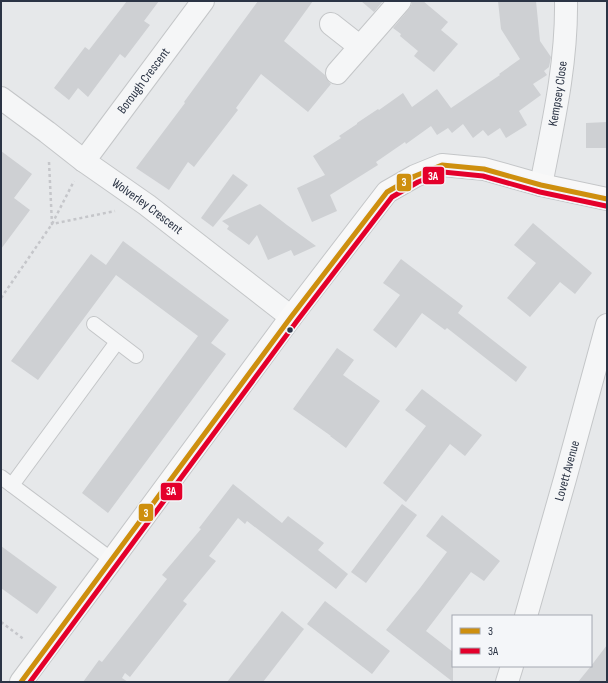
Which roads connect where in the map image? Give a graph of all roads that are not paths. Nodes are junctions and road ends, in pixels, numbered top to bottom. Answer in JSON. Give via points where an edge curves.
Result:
{"nodes":[{"id":1,"x":203,"y":1,"type":"edge"},
{"id":2,"x":400,"y":1,"type":"edge"},
{"id":3,"x":566,"y":1,"type":"edge"},
{"id":4,"x":330,"y":24,"type":"dead end"},
{"id":5,"x":359,"y":46,"type":"junction"},
{"id":6,"x":337,"y":73,"type":"dead end"},
{"id":7,"x":1,"y":98,"type":"edge"},
{"id":8,"x":84,"y":162,"type":"junction"},
{"id":9,"x":541,"y":185,"type":"junction"},
{"id":10,"x":607,"y":199,"type":"edge"},
{"id":11,"x":291,"y":317,"type":"junction"},
{"id":12,"x":94,"y":324,"type":"dead end"},
{"id":13,"x":607,"y":325,"type":"edge"},
{"id":14,"x":117,"y":342,"type":"junction"},
{"id":15,"x":136,"y":356,"type":"dead end"},
{"id":16,"x":6,"y":481,"type":"edge"},
{"id":17,"x":112,"y":560,"type":"junction"},
{"id":18,"x":526,"y":615,"type":"edge"},
{"id":19,"x":512,"y":667,"type":"edge"},
{"id":20,"x":21,"y":682,"type":"edge"},
{"id":21,"x":507,"y":682,"type":"edge"}],
"edges":[{"from":1,"to":8,"type":"street","name":"Borough Crescent"},
{"from":2,"to":5,"type":"street"},
{"from":3,"to":9,"type":"street","name":"Kempsey Close","via":[[562,75]]},
{"from":4,"to":5,"type":"street"},
{"from":5,"to":6,"type":"street"},
{"from":7,"to":8,"type":"street","name":"Wolverley Crescent"},
{"from":8,"to":11,"type":"street","name":"Wolverley Crescent","via":[[147,205]]},
{"from":9,"to":10,"type":"street"},
{"from":9,"to":11,"type":"street","via":[[484,169],[442,165],[415,176],[387,192]]},
{"from":11,"to":17,"type":"street"},
{"from":12,"to":14,"type":"lane"},
{"from":13,"to":18,"type":"street","name":"Lovett Avenue"},
{"from":14,"to":15,"type":"lane"},
{"from":14,"to":16,"type":"lane"},
{"from":16,"to":17,"type":"lane"},
{"from":17,"to":20,"type":"street"},
{"from":19,"to":21,"type":"street"}]}
